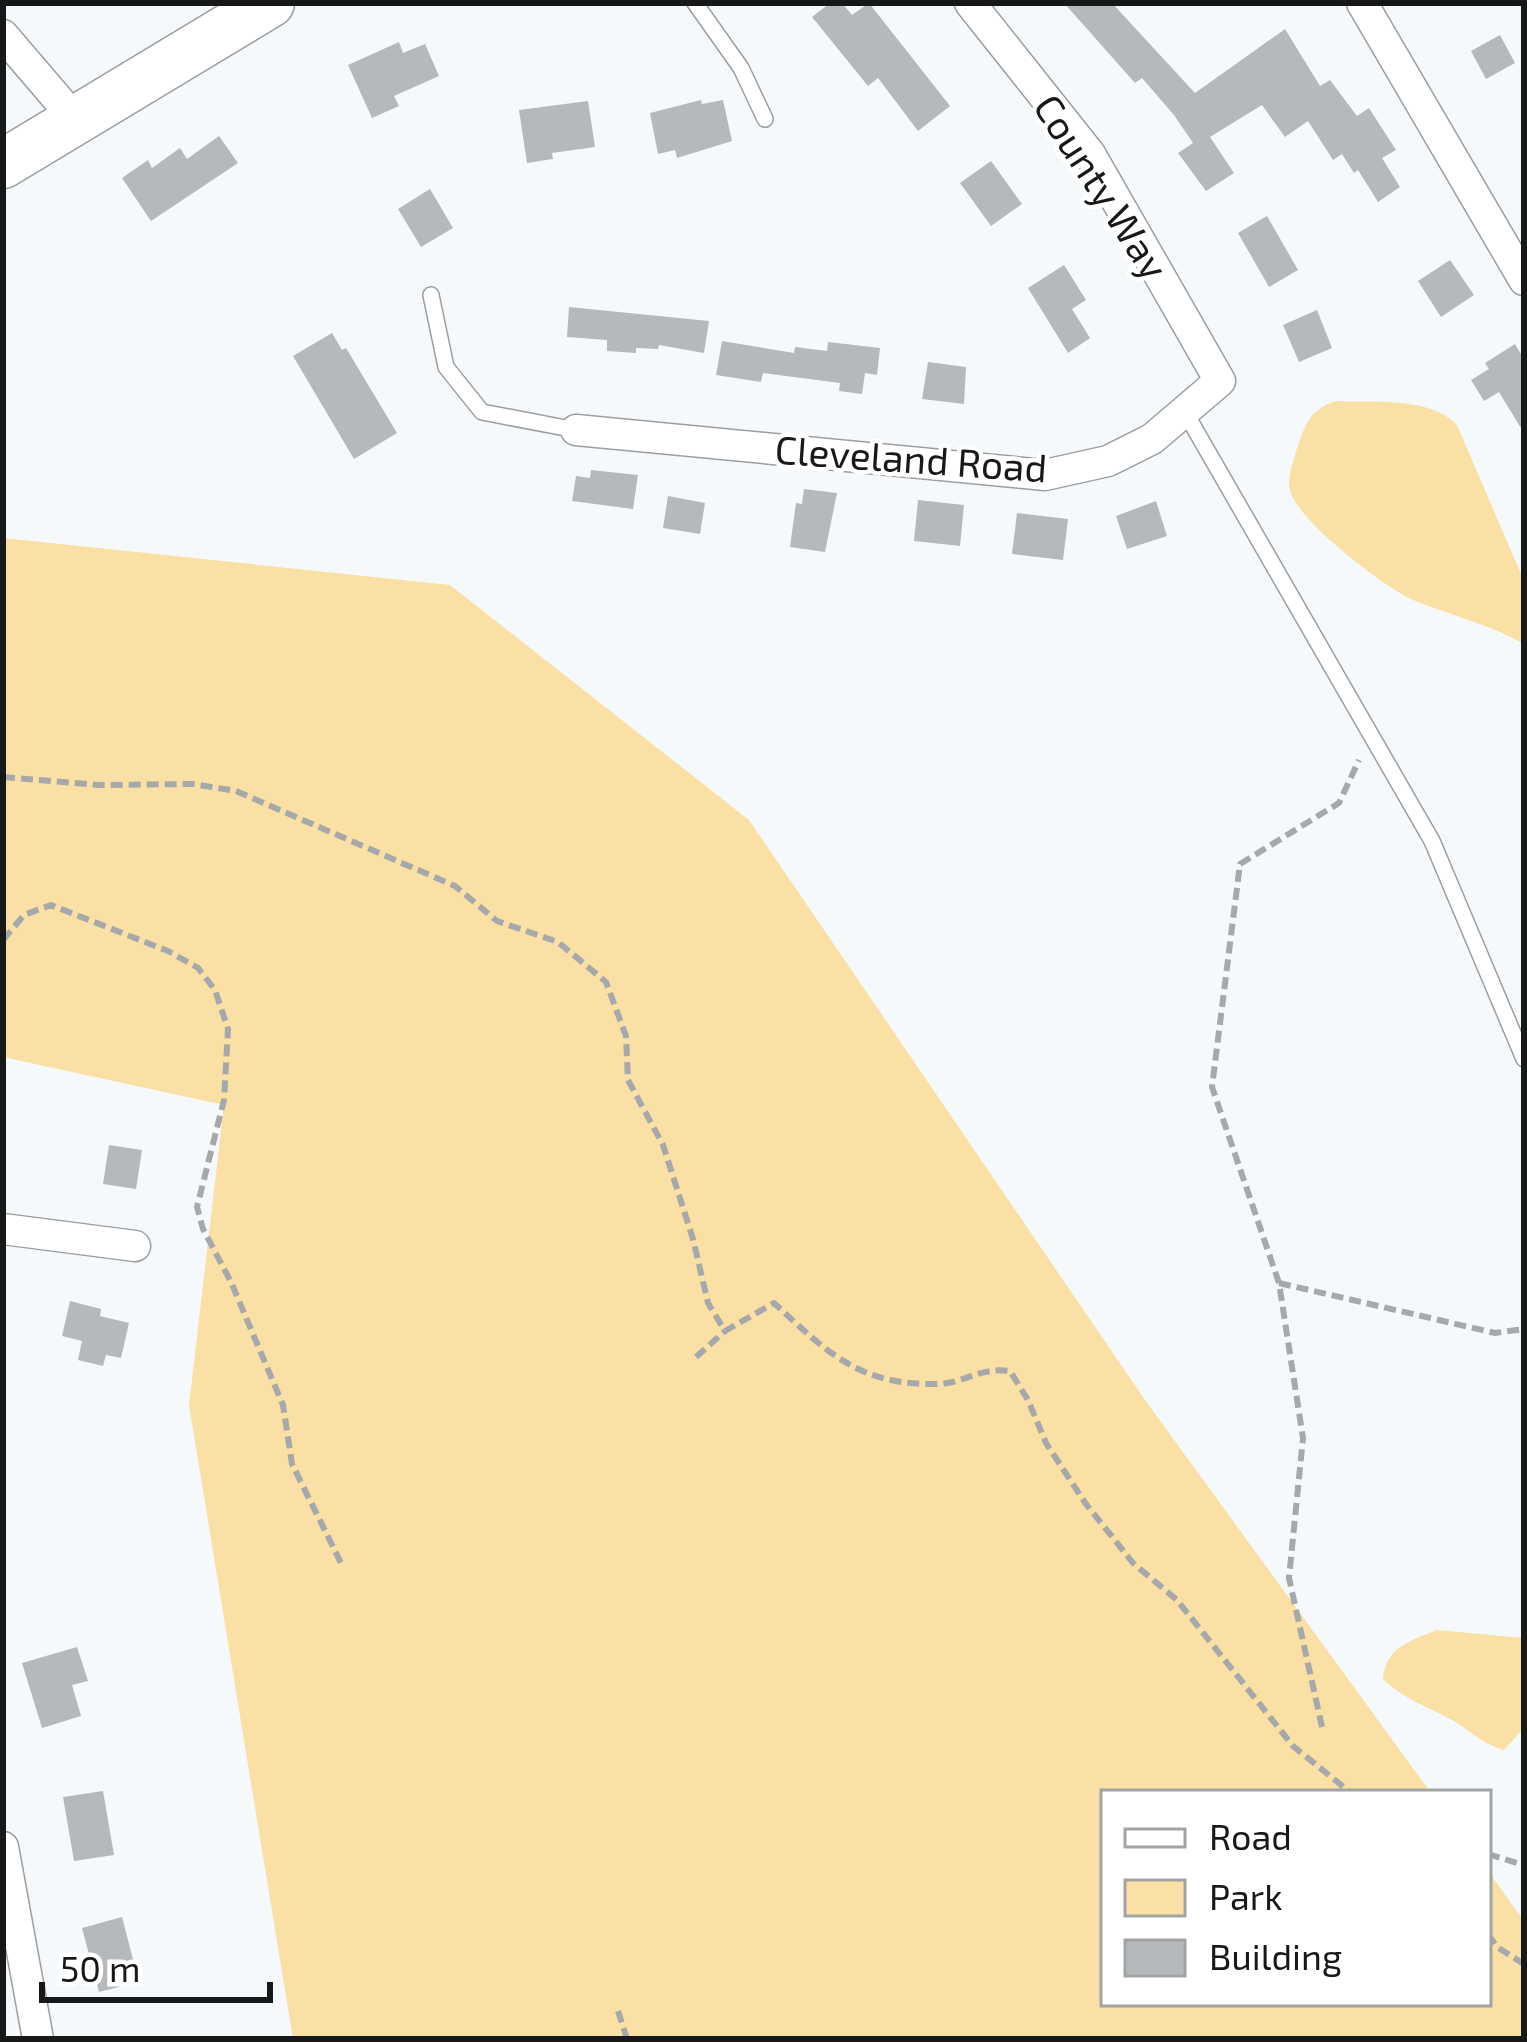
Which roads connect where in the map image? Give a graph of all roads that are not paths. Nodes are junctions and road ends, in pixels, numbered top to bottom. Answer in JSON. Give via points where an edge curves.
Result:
{"nodes":[{"id":1,"x":270,"y":3,"type":"edge"},
{"id":2,"x":695,"y":3,"type":"edge"},
{"id":3,"x":970,"y":3,"type":"edge"},
{"id":4,"x":1362,"y":3,"type":"edge"},
{"id":5,"x":3,"y":35,"type":"edge"},
{"id":6,"x":74,"y":118,"type":"junction"},
{"id":7,"x":765,"y":118,"type":"dead end"},
{"id":8,"x":3,"y":164,"type":"edge"},
{"id":9,"x":1524,"y":280,"type":"edge"},
{"id":10,"x":431,"y":295,"type":"dead end"},
{"id":11,"x":1220,"y":381,"type":"joint"},
{"id":12,"x":1185,"y":412,"type":"junction"},
{"id":13,"x":576,"y":430,"type":"joint"},
{"id":14,"x":1524,"y":1059,"type":"edge"},
{"id":15,"x":3,"y":1228,"type":"edge"},
{"id":16,"x":135,"y":1246,"type":"dead end"},
{"id":17,"x":3,"y":1847,"type":"edge"},
{"id":18,"x":38,"y":2039,"type":"edge"}],
"edges":[{"from":1,"to":6,"type":"main road"},
{"from":2,"to":7,"type":"lane"},
{"from":3,"to":11,"type":"street","name":"County Way","via":[[1090,154]]},
{"from":4,"to":9,"type":"street"},
{"from":5,"to":6,"type":"street"},
{"from":6,"to":8,"type":"main road"},
{"from":10,"to":13,"type":"lane","via":[[446,367],[482,412]]},
{"from":11,"to":12,"type":"street","name":"Cleveland Road"},
{"from":12,"to":13,"type":"street","name":"Cleveland Road","via":[[1108,461],[1045,475]]},
{"from":12,"to":14,"type":"lane","via":[[1432,841]]},
{"from":15,"to":16,"type":"street"},
{"from":17,"to":18,"type":"street"}]}
